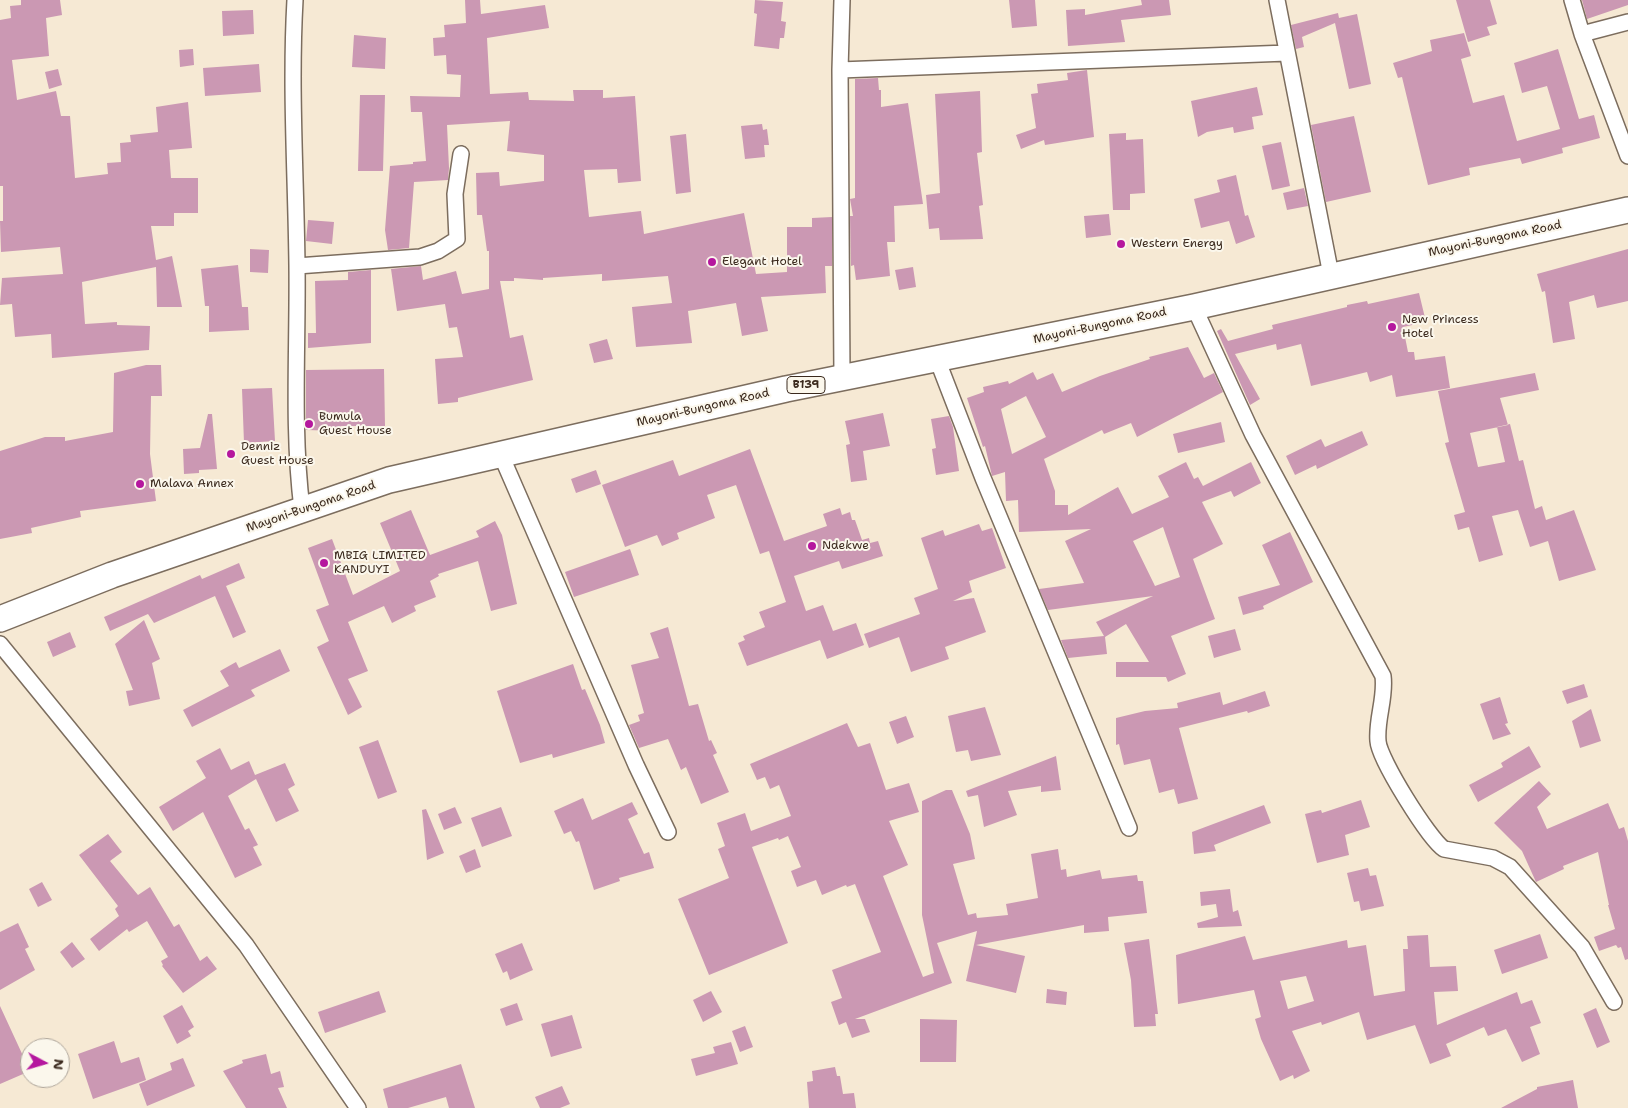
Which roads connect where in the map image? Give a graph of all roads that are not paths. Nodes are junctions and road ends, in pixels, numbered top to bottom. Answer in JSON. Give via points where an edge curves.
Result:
{"nodes":[{"id":1,"x":295,"y":0,"type":"edge"},
{"id":2,"x":842,"y":0,"type":"edge"},
{"id":3,"x":1277,"y":0,"type":"edge"},
{"id":4,"x":1572,"y":0,"type":"edge"},
{"id":5,"x":1628,"y":22,"type":"edge"},
{"id":6,"x":1582,"y":34,"type":"junction"},
{"id":7,"x":1287,"y":53,"type":"junction"},
{"id":8,"x":840,"y":70,"type":"junction"},
{"id":9,"x":461,"y":154,"type":"dead end"},
{"id":10,"x":1628,"y":156,"type":"edge"},
{"id":11,"x":1628,"y":210,"type":"edge"},
{"id":12,"x":297,"y":266,"type":"junction"},
{"id":13,"x":1331,"y":275,"type":"junction"},
{"id":14,"x":1194,"y":307,"type":"junction"},
{"id":15,"x":937,"y":359,"type":"junction"},
{"id":16,"x":842,"y":377,"type":"junction"},
{"id":17,"x":501,"y":455,"type":"junction"},
{"id":18,"x":302,"y":509,"type":"junction"},
{"id":19,"x":0,"y":620,"type":"edge"},
{"id":20,"x":0,"y":644,"type":"edge"},
{"id":21,"x":1129,"y":828,"type":"dead end"},
{"id":22,"x":668,"y":832,"type":"dead end"},
{"id":23,"x":1614,"y":1002,"type":"dead end"},
{"id":24,"x":358,"y":1108,"type":"edge"}],
"edges":[{"from":1,"to":12,"type":"street","via":[[291,62]]},
{"from":2,"to":8,"type":"street"},
{"from":3,"to":7,"type":"street"},
{"from":4,"to":6,"type":"street"},
{"from":5,"to":6,"type":"street"},
{"from":6,"to":10,"type":"street"},
{"from":7,"to":8,"type":"street"},
{"from":7,"to":13,"type":"street"},
{"from":8,"to":16,"type":"street"},
{"from":9,"to":12,"type":"street","via":[[455,194],[457,238],[450,243],[420,257]]},
{"from":11,"to":13,"type":"main road","name":"Mayoni-Bungoma Road","number":"B139"},
{"from":12,"to":18,"type":"street","via":[[295,443]]},
{"from":13,"to":14,"type":"main road","name":"Mayoni-Bungoma Road","number":"B139"},
{"from":14,"to":15,"type":"main road","name":"Mayoni-Bungoma Road","number":"B139"},
{"from":14,"to":23,"type":"street","via":[[1253,435],[1383,676],[1385,690],[1377,727],[1383,759],[1437,844],[1444,849],[1494,858],[1510,867],[1582,947]]},
{"from":15,"to":16,"type":"main road","name":"Mayoni-Bungoma Road","number":"B139"},
{"from":15,"to":21,"type":"street","via":[[983,478]]},
{"from":16,"to":17,"type":"main road","name":"Mayoni-Bungoma Road","number":"B139"},
{"from":17,"to":18,"type":"main road","name":"Mayoni-Bungoma Road","number":"B139","via":[[389,480]]},
{"from":17,"to":22,"type":"street"},
{"from":18,"to":19,"type":"main road","name":"Mayoni-Bungoma Road","number":"B139","via":[[112,576]]},
{"from":20,"to":24,"type":"street","via":[[246,946]]}]}
